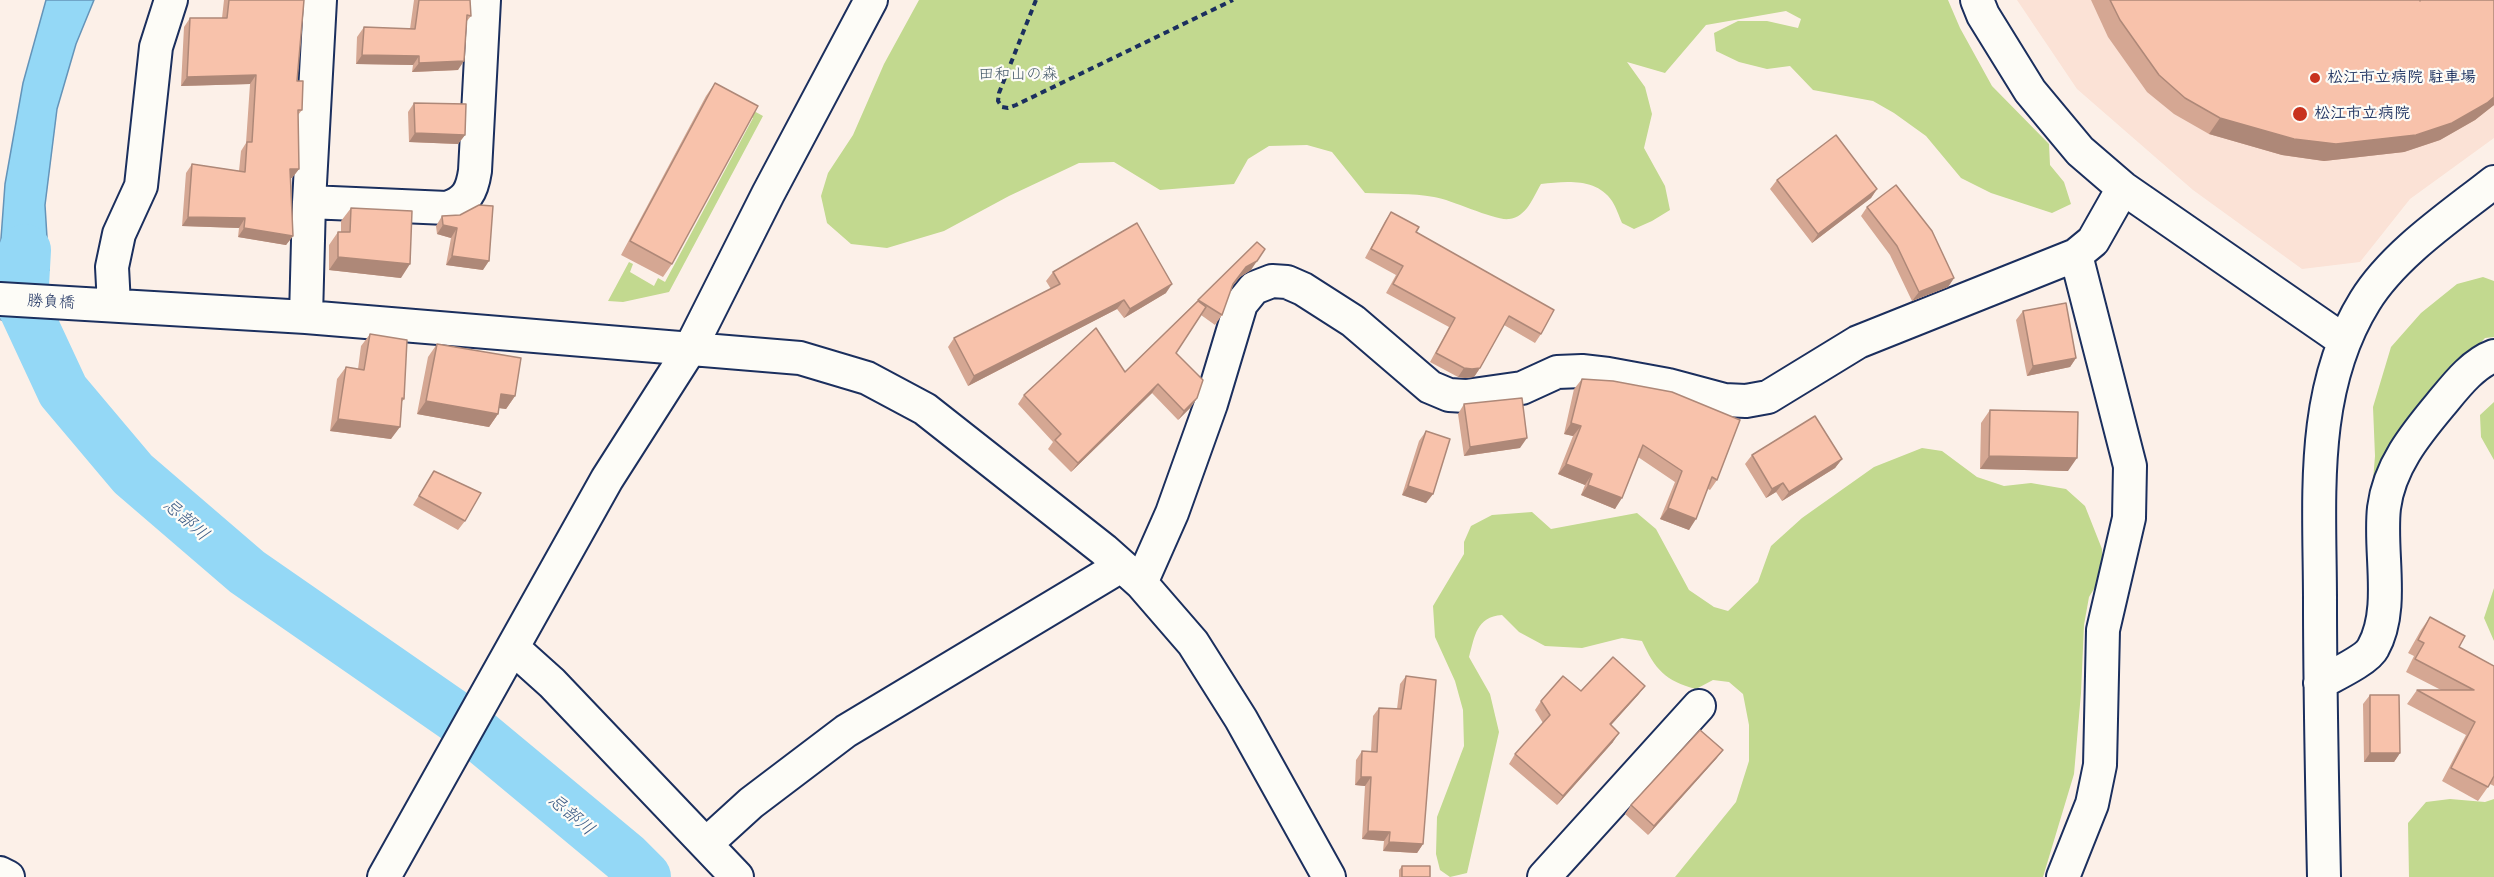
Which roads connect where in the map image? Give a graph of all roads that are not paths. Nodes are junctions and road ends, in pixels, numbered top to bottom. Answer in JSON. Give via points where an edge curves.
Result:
{"nodes":[{"id":1,"x":171,"y":0,"type":"edge"},
{"id":2,"x":320,"y":0,"type":"edge"},
{"id":3,"x":484,"y":0,"type":"edge"},
{"id":4,"x":871,"y":0,"type":"edge"},
{"id":5,"x":1977,"y":0,"type":"edge"},
{"id":6,"x":2494,"y":182,"type":"edge"},
{"id":7,"x":2123,"y":188,"type":"junction"},
{"id":8,"x":309,"y":202,"type":"junction"},
{"id":9,"x":2076,"y":255,"type":"junction"},
{"id":10,"x":0,"y":299,"type":"edge"},
{"id":11,"x":108,"y":305,"type":"junction"},
{"id":12,"x":306,"y":317,"type":"junction"},
{"id":13,"x":2343,"y":340,"type":"junction"},
{"id":14,"x":690,"y":349,"type":"junction"},
{"id":15,"x":2494,"y":356,"type":"edge"},
{"id":16,"x":1131,"y":574,"type":"junction"},
{"id":17,"x":511,"y":652,"type":"junction"},
{"id":18,"x":2320,"y":683,"type":"junction"},
{"id":19,"x":1699,"y":706,"type":"dead end"},
{"id":20,"x":706,"y":844,"type":"junction"},
{"id":21,"x":0,"y":873,"type":"edge"},
{"id":22,"x":8,"y":877,"type":"edge"},
{"id":23,"x":384,"y":877,"type":"edge"},
{"id":24,"x":737,"y":877,"type":"edge"},
{"id":25,"x":1329,"y":877,"type":"edge"},
{"id":26,"x":1544,"y":877,"type":"edge"},
{"id":27,"x":2063,"y":877,"type":"edge"},
{"id":28,"x":2324,"y":877,"type":"edge"}],
"edges":[{"from":1,"to":11,"type":"street","via":[[156,47],[141,186],[119,234]]},
{"from":2,"to":8,"type":"street"},
{"from":3,"to":8,"type":"street","via":[[475,171],[467,198],[447,208]]},
{"from":4,"to":14,"type":"street"},
{"from":5,"to":7,"type":"street","via":[[2030,91],[2080,151]]},
{"from":6,"to":13,"type":"street","via":[[2389,270]]},
{"from":7,"to":9,"type":"street","via":[[2093,241]]},
{"from":7,"to":13,"type":"street"},
{"from":8,"to":12,"type":"street"},
{"from":9,"to":16,"type":"street","via":[[1858,342],[1768,397],[1746,401],[1582,371],[1557,372],[1522,388],[1449,395],[1430,387],[1353,321],[1302,289],[1272,281],[1254,288],[1241,304],[1172,513]]},
{"from":9,"to":27,"type":"street","via":[[2130,466],[2129,518],[2103,630],[2100,765],[2092,804]]},
{"from":10,"to":11,"type":"street","name":"勝負橋"},
{"from":11,"to":12,"type":"street","name":"勝負橋"},
{"from":12,"to":14,"type":"street","name":"勝負橋"},
{"from":13,"to":18,"type":"street","via":[[2326,401],[2320,452]]},
{"from":14,"to":16,"type":"street","name":"勝負橋","via":[[800,358],[867,378],[925,409]]},
{"from":14,"to":17,"type":"street","via":[[607,479]]},
{"from":15,"to":18,"type":"street","via":[[2485,359],[2458,384],[2412,439],[2394,473],[2384,507],[2384,623],[2372,650]]},
{"from":16,"to":20,"type":"street","via":[[846,730],[758,797]]},
{"from":16,"to":25,"type":"street","name":"勝負橋","via":[[1193,643],[1241,718]]},
{"from":17,"to":20,"type":"street","via":[[552,683]]},
{"from":17,"to":23,"type":"street"},
{"from":18,"to":28,"type":"street"},
{"from":19,"to":26,"type":"street"},
{"from":20,"to":24,"type":"street"},
{"from":21,"to":22,"type":"street"}]}
